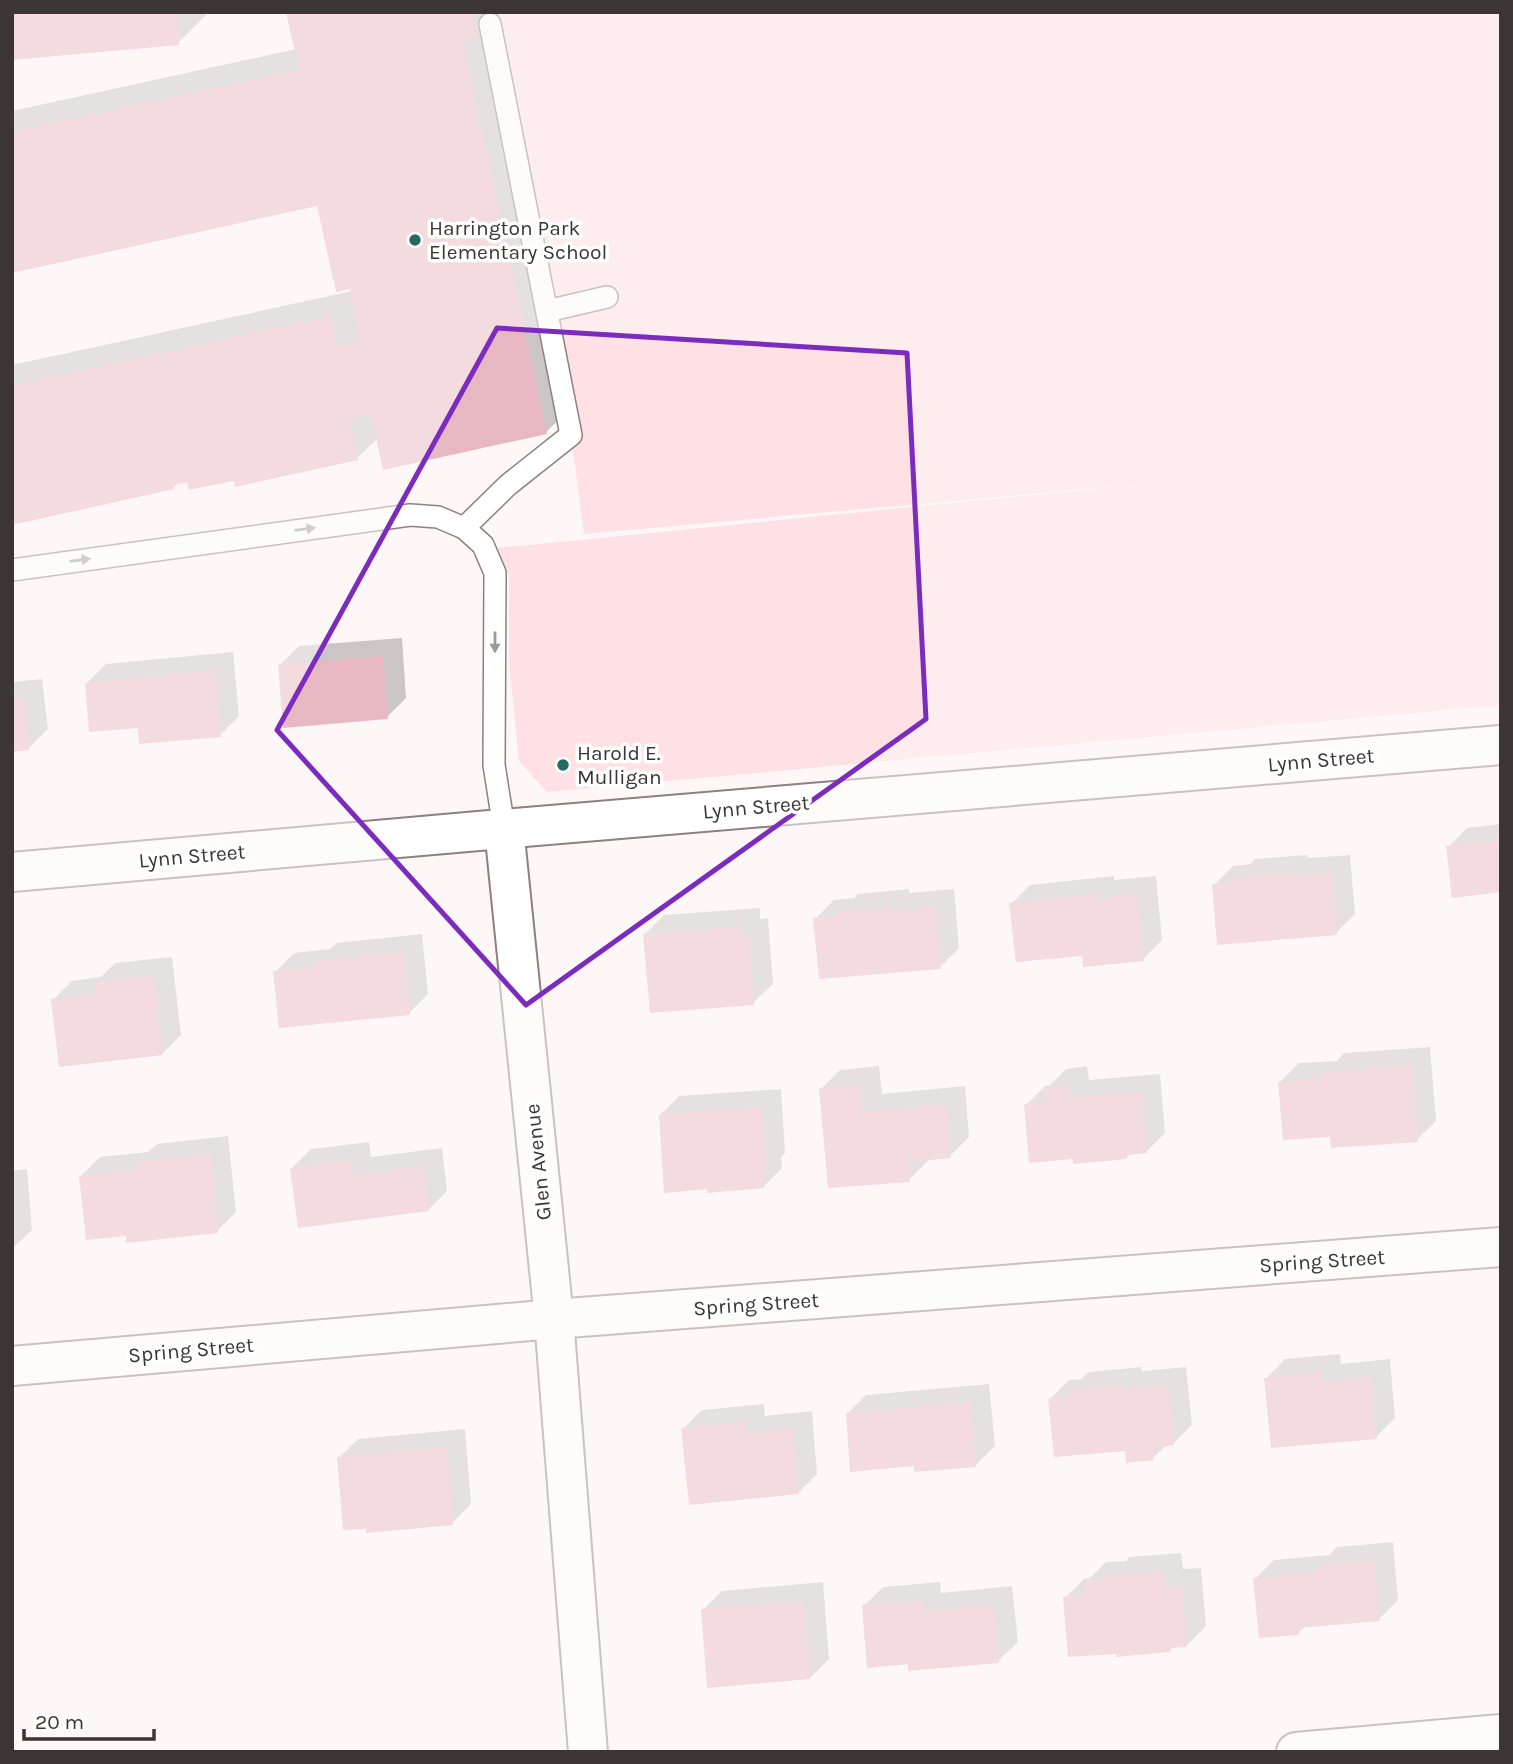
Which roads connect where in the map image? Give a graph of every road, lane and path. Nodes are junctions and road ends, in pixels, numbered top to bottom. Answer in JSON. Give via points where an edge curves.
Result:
{"nodes":[{"id":1,"x":490,"y":24,"type":"dead end"},
{"id":2,"x":607,"y":297,"type":"dead end"},
{"id":3,"x":547,"y":311,"type":"junction"},
{"id":4,"x":464,"y":528,"type":"junction"},
{"id":5,"x":12,"y":569,"type":"edge"},
{"id":6,"x":1501,"y":745,"type":"edge"},
{"id":7,"x":504,"y":828,"type":"junction"},
{"id":8,"x":12,"y":872,"type":"edge"},
{"id":9,"x":1501,"y":1247,"type":"edge"},
{"id":10,"x":554,"y":1319,"type":"junction"},
{"id":11,"x":12,"y":1366,"type":"edge"},
{"id":12,"x":1501,"y":1734,"type":"edge"},
{"id":13,"x":588,"y":1752,"type":"edge"},
{"id":14,"x":1296,"y":1752,"type":"edge"}],
"edges":[{"from":1,"to":3,"type":"lane"},
{"from":2,"to":3,"type":"lane"},
{"from":3,"to":4,"type":"lane","via":[[571,435],[508,485]]},
{"from":5,"to":4,"type":"lane","one_way":true,"via":[[410,515],[438,517]]},
{"from":4,"to":7,"type":"lane","name":"Glen Avenue","one_way":true,"via":[[483,545],[495,573],[494,765]]},
{"from":6,"to":7,"type":"street","name":"Lynn Street"},
{"from":7,"to":8,"type":"street","name":"Lynn Street"},
{"from":7,"to":10,"type":"street","name":"Glen Avenue"},
{"from":9,"to":10,"type":"street","name":"Spring Street"},
{"from":10,"to":11,"type":"street","name":"Spring Street"},
{"from":10,"to":13,"type":"street","name":"Glen Avenue"},
{"from":12,"to":14,"type":"street"}]}
